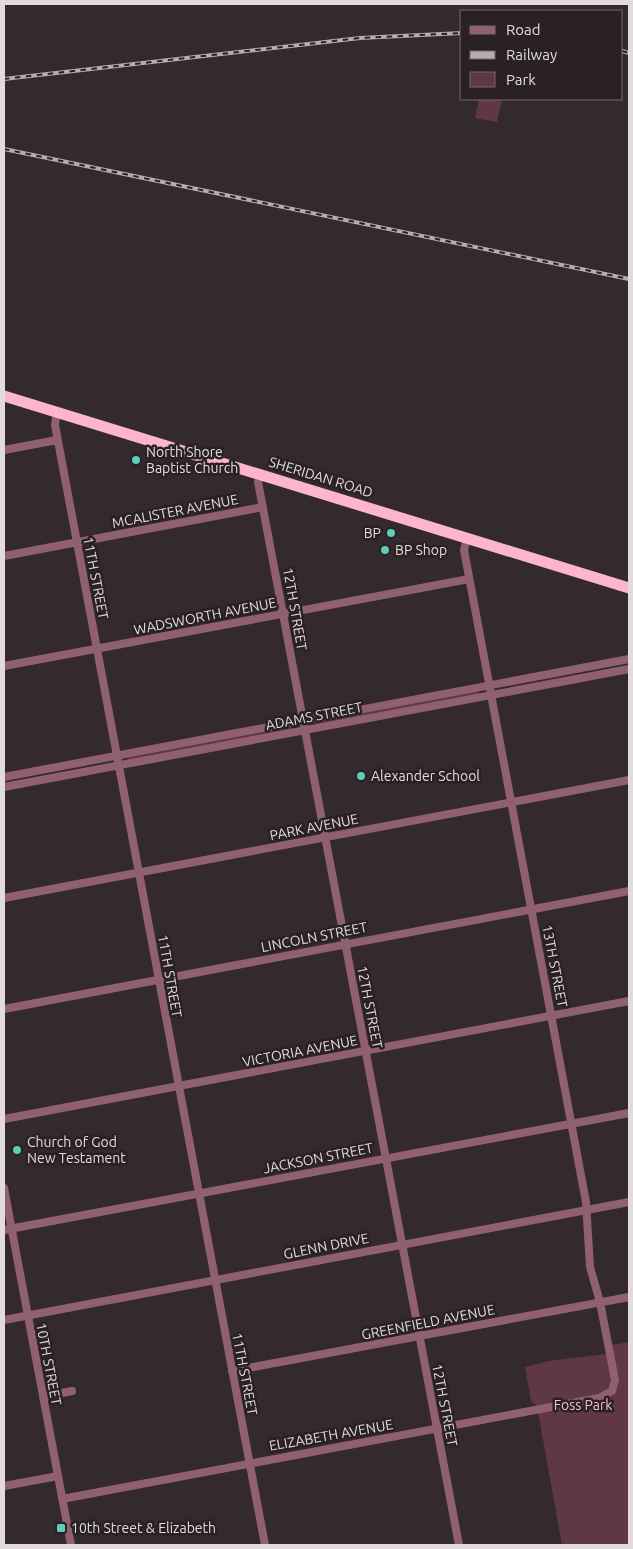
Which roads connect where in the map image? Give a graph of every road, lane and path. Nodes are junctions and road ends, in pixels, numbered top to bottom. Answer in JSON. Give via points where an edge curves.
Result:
{"nodes":[{"id":1,"x":4,"y":396,"type":"edge"},
{"id":2,"x":57,"y":411,"type":"junction"},
{"id":3,"x":57,"y":440,"type":"junction"},
{"id":4,"x":4,"y":450,"type":"edge"},
{"id":5,"x":260,"y":474,"type":"junction"},
{"id":6,"x":263,"y":507,"type":"junction"},
{"id":7,"x":467,"y":538,"type":"junction"},
{"id":8,"x":76,"y":542,"type":"junction"},
{"id":9,"x":4,"y":556,"type":"edge"},
{"id":10,"x":469,"y":579,"type":"junction"},
{"id":11,"x":629,"y":588,"type":"edge"},
{"id":12,"x":283,"y":614,"type":"junction"},
{"id":13,"x":96,"y":649,"type":"junction"},
{"id":14,"x":629,"y":660,"type":"edge"},
{"id":15,"x":4,"y":666,"type":"edge"},
{"id":16,"x":629,"y":669,"type":"edge"},
{"id":17,"x":491,"y":691,"type":"junction"},
{"id":18,"x":303,"y":720,"type":"junction"},
{"id":19,"x":305,"y":730,"type":"junction"},
{"id":20,"x":116,"y":756,"type":"junction"},
{"id":21,"x":118,"y":766,"type":"junction"},
{"id":22,"x":4,"y":777,"type":"edge"},
{"id":23,"x":629,"y":780,"type":"edge"},
{"id":24,"x":4,"y":787,"type":"edge"},
{"id":25,"x":512,"y":802,"type":"junction"},
{"id":26,"x":325,"y":838,"type":"junction"},
{"id":27,"x":138,"y":872,"type":"junction"},
{"id":28,"x":629,"y":891,"type":"edge"},
{"id":29,"x":4,"y":898,"type":"edge"},
{"id":30,"x":532,"y":909,"type":"junction"},
{"id":31,"x":345,"y":944,"type":"junction"},
{"id":32,"x":158,"y":980,"type":"junction"},
{"id":33,"x":629,"y":1001,"type":"edge"},
{"id":34,"x":4,"y":1009,"type":"edge"},
{"id":35,"x":551,"y":1016,"type":"junction"},
{"id":36,"x":365,"y":1051,"type":"junction"},
{"id":37,"x":178,"y":1086,"type":"junction"},
{"id":38,"x":629,"y":1113,"type":"edge"},
{"id":39,"x":4,"y":1119,"type":"edge"},
{"id":40,"x":572,"y":1123,"type":"junction"},
{"id":41,"x":385,"y":1158,"type":"junction"},
{"id":42,"x":4,"y":1188,"type":"edge"},
{"id":43,"x":198,"y":1193,"type":"junction"},
{"id":44,"x":629,"y":1202,"type":"edge"},
{"id":45,"x":588,"y":1210,"type":"junction"},
{"id":46,"x":8,"y":1229,"type":"edge"},
{"id":47,"x":401,"y":1244,"type":"junction"},
{"id":48,"x":214,"y":1280,"type":"junction"},
{"id":49,"x":629,"y":1297,"type":"edge"},
{"id":50,"x":600,"y":1302,"type":"junction"},
{"id":51,"x":27,"y":1315,"type":"junction"},
{"id":52,"x":4,"y":1320,"type":"edge"},
{"id":53,"x":419,"y":1336,"type":"junction"},
{"id":54,"x":232,"y":1371,"type":"junction"},
{"id":55,"x":72,"y":1391,"type":"dead end"},
{"id":56,"x":606,"y":1396,"type":"joint"},
{"id":57,"x":42,"y":1397,"type":"junction"},
{"id":58,"x":437,"y":1428,"type":"junction"},
{"id":59,"x":250,"y":1462,"type":"junction"},
{"id":60,"x":58,"y":1476,"type":"junction"},
{"id":61,"x":4,"y":1486,"type":"edge"},
{"id":62,"x":62,"y":1499,"type":"junction"},
{"id":63,"x":71,"y":1545,"type":"edge"},
{"id":64,"x":265,"y":1545,"type":"edge"},
{"id":65,"x":459,"y":1545,"type":"edge"}],
"edges":[{"from":1,"to":2,"type":"highway","name":"SHERIDAN ROAD"},
{"from":2,"to":3,"type":"street","name":"11TH STREET"},
{"from":2,"to":5,"type":"highway","name":"SHERIDAN ROAD"},
{"from":3,"to":4,"type":"street"},
{"from":3,"to":8,"type":"street","name":"11TH STREET"},
{"from":5,"to":6,"type":"street","name":"12TH STREET","via":[[258,482]]},
{"from":5,"to":7,"type":"highway","name":"SHERIDAN ROAD"},
{"from":6,"to":8,"type":"street","name":"MCALISTER AVENUE"},
{"from":6,"to":12,"type":"street","name":"12TH STREET"},
{"from":7,"to":10,"type":"street","name":"13TH STREET","via":[[464,550]]},
{"from":7,"to":11,"type":"highway","name":"SHERIDAN ROAD"},
{"from":8,"to":9,"type":"street","name":"MCALISTER AVENUE"},
{"from":8,"to":13,"type":"street","name":"11TH STREET"},
{"from":10,"to":12,"type":"street","name":"WADSWORTH AVENUE"},
{"from":10,"to":17,"type":"street","name":"13TH STREET"},
{"from":12,"to":13,"type":"street","name":"WADSWORTH AVENUE"},
{"from":12,"to":18,"type":"street","name":"12TH STREET"},
{"from":13,"to":15,"type":"street","name":"WADSWORTH AVENUE"},
{"from":13,"to":20,"type":"street","name":"11TH STREET"},
{"from":14,"to":17,"type":"street","name":"ADAMS STREET"},
{"from":16,"to":17,"type":"street","name":"ADAMS STREET"},
{"from":17,"to":18,"type":"street","name":"ADAMS STREET"},
{"from":17,"to":19,"type":"street","name":"ADAMS STREET"},
{"from":17,"to":25,"type":"street","name":"13TH STREET"},
{"from":18,"to":19,"type":"street","name":"12TH STREET"},
{"from":18,"to":20,"type":"street","name":"ADAMS STREET"},
{"from":19,"to":21,"type":"street","name":"ADAMS STREET"},
{"from":19,"to":26,"type":"street","name":"12TH STREET"},
{"from":20,"to":21,"type":"street","name":"11TH STREET"},
{"from":20,"to":22,"type":"street","name":"ADAMS STREET"},
{"from":21,"to":24,"type":"street","name":"ADAMS STREET"},
{"from":21,"to":27,"type":"street","name":"11TH STREET"},
{"from":23,"to":25,"type":"street","name":"PARK AVENUE"},
{"from":25,"to":26,"type":"street","name":"PARK AVENUE"},
{"from":25,"to":30,"type":"street","name":"13TH STREET"},
{"from":26,"to":27,"type":"street","name":"PARK AVENUE"},
{"from":26,"to":31,"type":"street","name":"12TH STREET"},
{"from":27,"to":29,"type":"street","name":"PARK AVENUE"},
{"from":27,"to":32,"type":"street","name":"11TH STREET"},
{"from":28,"to":30,"type":"street","name":"LINCOLN STREET"},
{"from":30,"to":31,"type":"street","name":"LINCOLN STREET"},
{"from":30,"to":35,"type":"street","name":"13TH STREET"},
{"from":31,"to":32,"type":"street","name":"LINCOLN STREET"},
{"from":31,"to":36,"type":"street","name":"12TH STREET"},
{"from":32,"to":34,"type":"street","name":"LINCOLN STREET"},
{"from":32,"to":37,"type":"street","name":"11TH STREET"},
{"from":33,"to":35,"type":"street","name":"VICTORIA AVENUE"},
{"from":35,"to":36,"type":"street","name":"VICTORIA AVENUE"},
{"from":35,"to":40,"type":"street","name":"13TH STREET"},
{"from":36,"to":37,"type":"street","name":"VICTORIA AVENUE"},
{"from":36,"to":41,"type":"street","name":"12TH STREET"},
{"from":37,"to":39,"type":"street","name":"VICTORIA AVENUE"},
{"from":37,"to":43,"type":"street","name":"11TH STREET"},
{"from":38,"to":40,"type":"street","name":"JACKSON STREET"},
{"from":40,"to":41,"type":"street","name":"JACKSON STREET"},
{"from":40,"to":45,"type":"street","name":"13TH STREET"},
{"from":41,"to":43,"type":"street","name":"JACKSON STREET"},
{"from":41,"to":47,"type":"street","name":"12TH STREET"},
{"from":42,"to":46,"type":"street","name":"10TH STREET"},
{"from":43,"to":46,"type":"street","name":"JACKSON STREET"},
{"from":43,"to":48,"type":"street","name":"11TH STREET"},
{"from":44,"to":45,"type":"street","name":"GLENN DRIVE"},
{"from":45,"to":47,"type":"street","name":"GLENN DRIVE"},
{"from":45,"to":50,"type":"street","name":"13TH STREET","via":[[588,1252]]},
{"from":46,"to":51,"type":"street","name":"10TH STREET"},
{"from":47,"to":48,"type":"street","name":"GLENN DRIVE"},
{"from":47,"to":53,"type":"street","name":"12TH STREET"},
{"from":48,"to":51,"type":"street","name":"GLENN DRIVE"},
{"from":48,"to":54,"type":"street","name":"11TH STREET"},
{"from":49,"to":50,"type":"street","name":"GREENFIELD AVENUE"},
{"from":50,"to":53,"type":"street","name":"GREENFIELD AVENUE"},
{"from":50,"to":56,"type":"street","name":"13TH STREET","via":[[615,1380],[612,1391]]},
{"from":51,"to":52,"type":"street","name":"GLENN DRIVE"},
{"from":51,"to":57,"type":"street","name":"10TH STREET"},
{"from":53,"to":54,"type":"street","name":"GREENFIELD AVENUE"},
{"from":53,"to":58,"type":"street","name":"12TH STREET"},
{"from":54,"to":59,"type":"street","name":"11TH STREET"},
{"from":55,"to":57,"type":"street"},
{"from":56,"to":58,"type":"street","name":"ELIZABETH AVENUE"},
{"from":57,"to":60,"type":"street","name":"10TH STREET"},
{"from":58,"to":59,"type":"street","name":"ELIZABETH AVENUE"},
{"from":58,"to":65,"type":"street","name":"12TH STREET"},
{"from":59,"to":62,"type":"street","name":"ELIZABETH AVENUE"},
{"from":59,"to":64,"type":"street","name":"11TH STREET"},
{"from":60,"to":61,"type":"street"},
{"from":60,"to":62,"type":"street","name":"10TH STREET"},
{"from":62,"to":63,"type":"street","name":"10TH STREET"}]}
